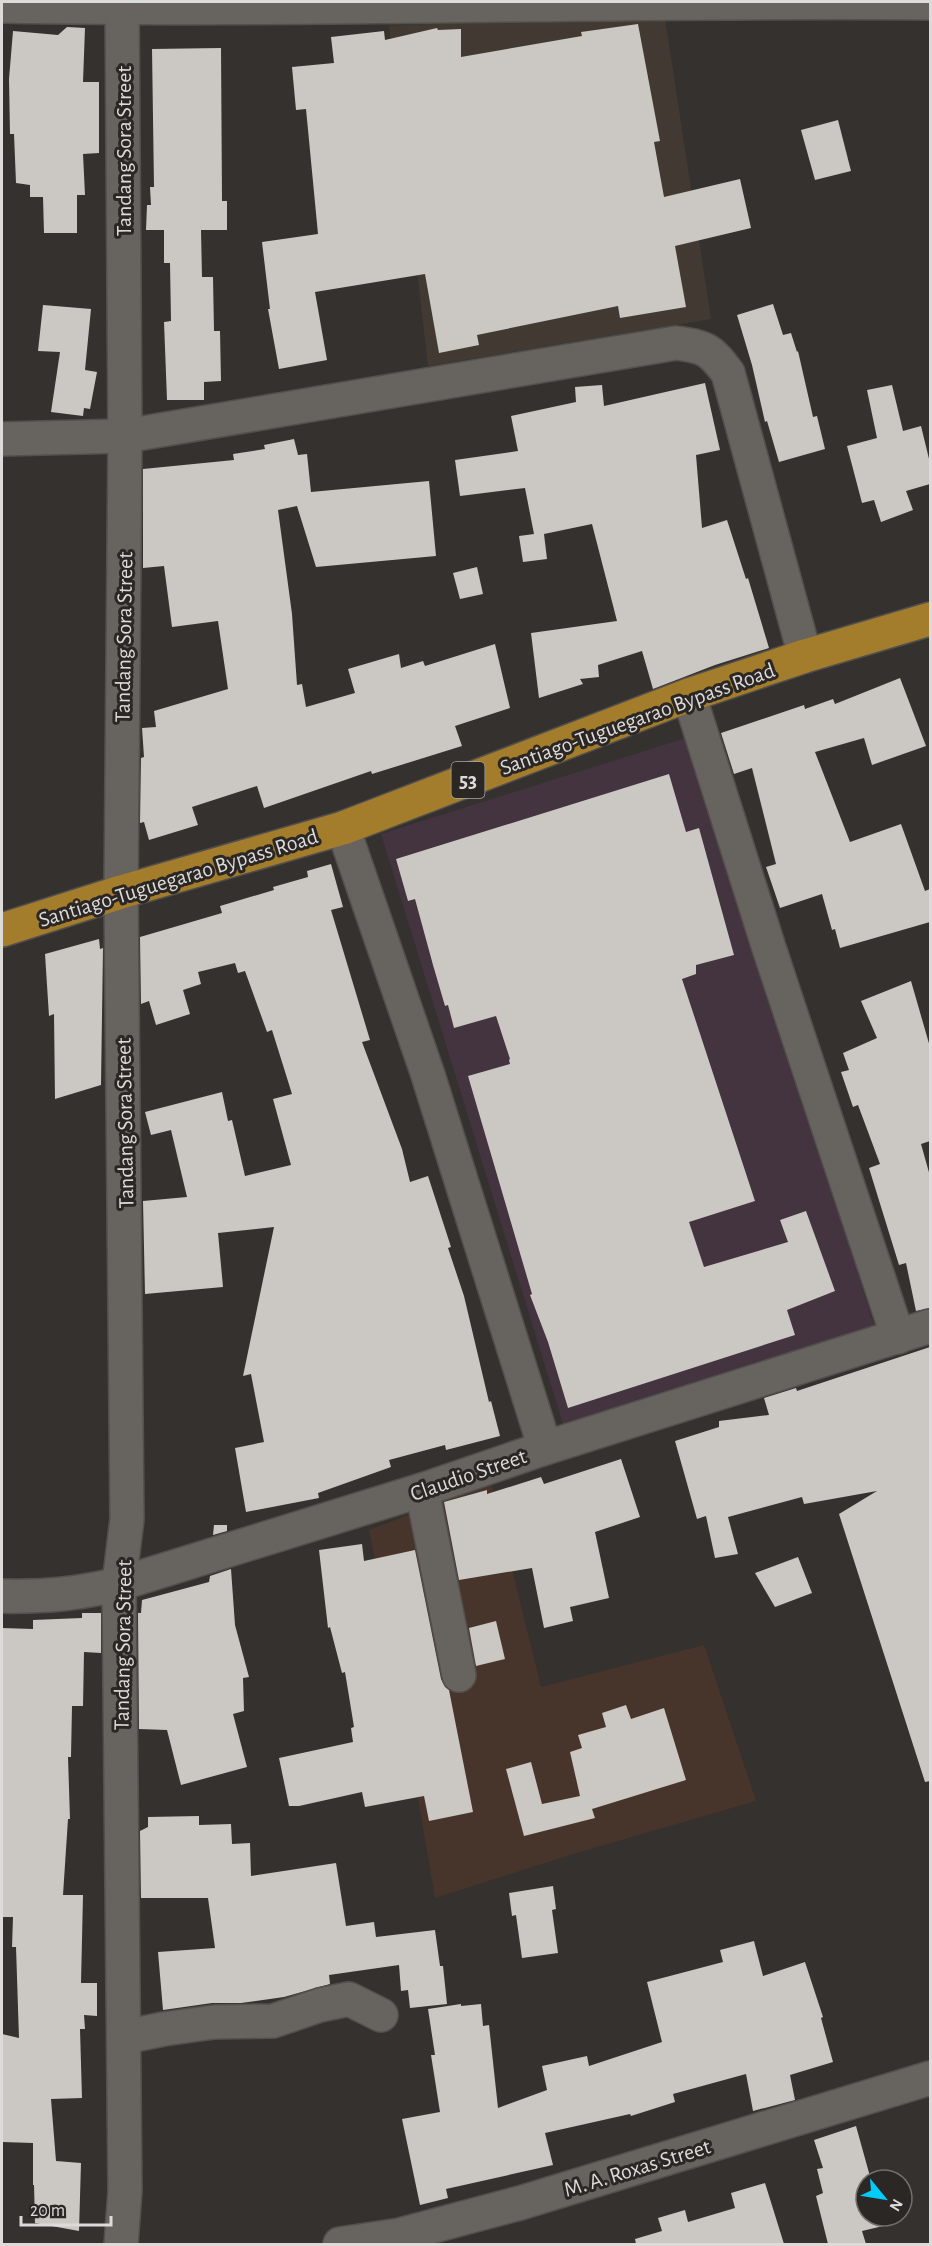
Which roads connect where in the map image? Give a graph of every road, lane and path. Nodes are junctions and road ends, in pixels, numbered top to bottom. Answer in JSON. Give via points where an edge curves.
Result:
{"nodes":[{"id":1,"x":587,"y":2,"type":"edge"},
{"id":2,"x":880,"y":2,"type":"edge"},
{"id":3,"x":930,"y":3,"type":"edge"},
{"id":4,"x":122,"y":5,"type":"edge"},
{"id":5,"x":2,"y":6,"type":"edge"},
{"id":6,"x":125,"y":436,"type":"junction"},
{"id":7,"x":2,"y":440,"type":"edge"},
{"id":8,"x":930,"y":619,"type":"edge"},
{"id":9,"x":805,"y":656,"type":"junction"},
{"id":10,"x":689,"y":695,"type":"junction"},
{"id":11,"x":343,"y":828,"type":"junction"},
{"id":12,"x":121,"y":892,"type":"junction"},
{"id":13,"x":2,"y":930,"type":"edge"},
{"id":14,"x":930,"y":1326,"type":"edge"},
{"id":15,"x":898,"y":1337,"type":"junction"},
{"id":16,"x":545,"y":1448,"type":"junction"},
{"id":17,"x":422,"y":1490,"type":"junction"},
{"id":18,"x":119,"y":1584,"type":"junction"},
{"id":19,"x":2,"y":1596,"type":"edge"},
{"id":20,"x":459,"y":1676,"type":"dead end"},
{"id":21,"x":381,"y":2015,"type":"dead end"},
{"id":22,"x":124,"y":2037,"type":"junction"},
{"id":23,"x":930,"y":2079,"type":"edge"},
{"id":24,"x":401,"y":2240,"type":"edge"},
{"id":25,"x":121,"y":2244,"type":"edge"},
{"id":26,"x":340,"y":2244,"type":"edge"}],
"edges":[{"from":1,"to":2,"type":"street"},
{"from":1,"to":4,"type":"street"},
{"from":2,"to":3,"type":"street"},
{"from":4,"to":5,"type":"street"},
{"from":4,"to":6,"type":"street","name":"Tandang Sora Street"},
{"from":6,"to":7,"type":"street"},
{"from":6,"to":9,"type":"street","via":[[676,343],[702,347],[728,373]]},
{"from":6,"to":12,"type":"street","name":"Tandang Sora Street"},
{"from":8,"to":9,"type":"highway","name":"Santiago-Tuguegarao Bypass Road","number":"53"},
{"from":9,"to":10,"type":"highway","name":"Santiago-Tuguegarao Bypass Road","number":"53"},
{"from":10,"to":11,"type":"highway","name":"Santiago-Tuguegarao Bypass Road","number":"53"},
{"from":10,"to":15,"type":"street"},
{"from":11,"to":12,"type":"highway","name":"Santiago-Tuguegarao Bypass Road","number":"53"},
{"from":11,"to":16,"type":"street","via":[[428,1075]]},
{"from":12,"to":13,"type":"highway","name":"Santiago-Tuguegarao Bypass Road","number":"53"},
{"from":12,"to":18,"type":"street","name":"Tandang Sora Street","via":[[127,1519]]},
{"from":14,"to":15,"type":"street","name":"Claudio Street"},
{"from":15,"to":16,"type":"street","name":"Claudio Street"},
{"from":16,"to":17,"type":"street","name":"Claudio Street"},
{"from":17,"to":18,"type":"street","name":"Claudio Street"},
{"from":17,"to":20,"type":"street"},
{"from":18,"to":19,"type":"street","name":"Claudio Street","via":[[48,1597]]},
{"from":18,"to":22,"type":"street","name":"Tandang Sora Street"},
{"from":21,"to":22,"type":"street","via":[[349,2000],[273,2021],[214,2022]]},
{"from":22,"to":25,"type":"street","name":"Tandang Sora Street"},
{"from":23,"to":24,"type":"street","name":"M. A. Roxas Street"},
{"from":24,"to":26,"type":"street","name":"M. A. Roxas Street"}]}
